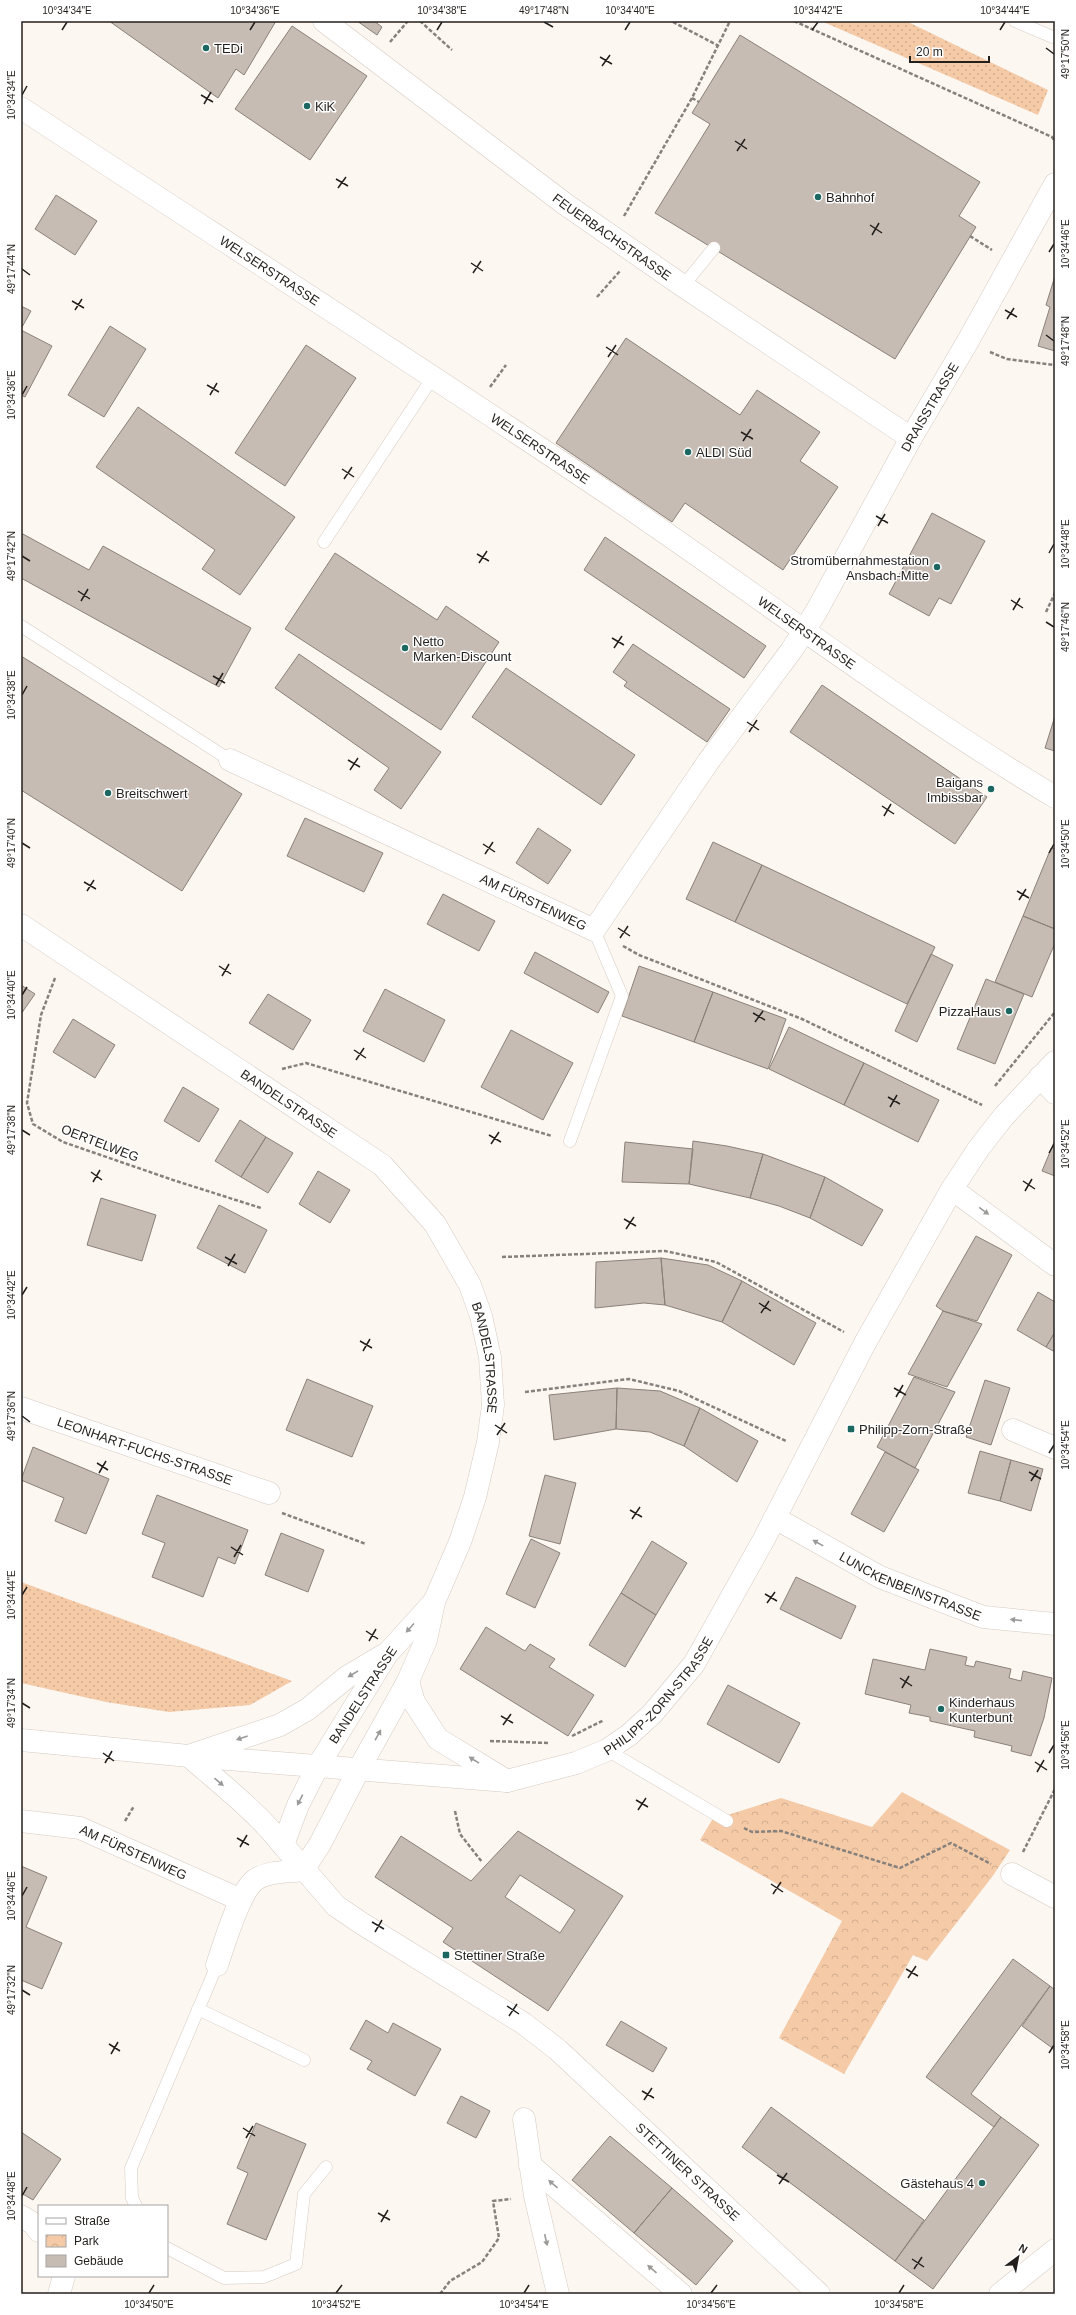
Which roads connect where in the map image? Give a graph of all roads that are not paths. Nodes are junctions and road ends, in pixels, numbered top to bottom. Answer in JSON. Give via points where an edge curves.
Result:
{"nodes":[{"id":1,"x":324,"y":21,"type":"edge"},
{"id":2,"x":1015,"y":21,"type":"edge"},
{"id":3,"x":1055,"y":38,"type":"edge"},
{"id":4,"x":21,"y":108,"type":"edge"},
{"id":5,"x":1055,"y":184,"type":"edge"},
{"id":6,"x":714,"y":248,"type":"dead end"},
{"id":7,"x":683,"y":286,"type":"junction"},
{"id":8,"x":433,"y":377,"type":"junction"},
{"id":9,"x":911,"y":438,"type":"junction"},
{"id":10,"x":324,"y":542,"type":"dead end"},
{"id":11,"x":21,"y":626,"type":"edge"},
{"id":12,"x":804,"y":631,"type":"junction"},
{"id":13,"x":230,"y":760,"type":"joint"},
{"id":14,"x":1055,"y":797,"type":"edge"},
{"id":15,"x":21,"y":925,"type":"edge"},
{"id":16,"x":594,"y":930,"type":"junction"},
{"id":17,"x":1055,"y":1062,"type":"edge"},
{"id":18,"x":1040,"y":1077,"type":"junction"},
{"id":19,"x":1055,"y":1093,"type":"edge"},
{"id":20,"x":570,"y":1141,"type":"road end"},
{"id":21,"x":952,"y":1189,"type":"junction"},
{"id":22,"x":1055,"y":1265,"type":"edge"},
{"id":23,"x":21,"y":1408,"type":"edge"},
{"id":24,"x":1013,"y":1430,"type":"dead end"},
{"id":25,"x":1055,"y":1448,"type":"edge"},
{"id":26,"x":269,"y":1493,"type":"road end"},
{"id":27,"x":775,"y":1518,"type":"junction"},
{"id":28,"x":434,"y":1602,"type":"junction"},
{"id":29,"x":1055,"y":1624,"type":"edge"},
{"id":30,"x":387,"y":1654,"type":"junction"},
{"id":31,"x":408,"y":1681,"type":"junction"},
{"id":32,"x":21,"y":1740,"type":"edge"},
{"id":33,"x":606,"y":1750,"type":"junction"},
{"id":34,"x":189,"y":1756,"type":"junction"},
{"id":35,"x":318,"y":1766,"type":"junction"},
{"id":36,"x":359,"y":1769,"type":"junction"},
{"id":37,"x":507,"y":1781,"type":"junction"},
{"id":38,"x":21,"y":1821,"type":"edge"},
{"id":39,"x":727,"y":1821,"type":"road end"},
{"id":40,"x":283,"y":1845,"type":"junction"},
{"id":41,"x":303,"y":1870,"type":"junction"},
{"id":42,"x":1012,"y":1874,"type":"road end"},
{"id":43,"x":1055,"y":1897,"type":"edge"},
{"id":44,"x":241,"y":1900,"type":"junction"},
{"id":45,"x":217,"y":1965,"type":"joint"},
{"id":46,"x":198,"y":2009,"type":"junction"},
{"id":47,"x":304,"y":2060,"type":"dead end"},
{"id":48,"x":524,"y":2119,"type":"dead end"},
{"id":49,"x":530,"y":2165,"type":"junction"},
{"id":50,"x":326,"y":2167,"type":"dead end"},
{"id":51,"x":136,"y":2205,"type":"edge"},
{"id":52,"x":21,"y":2216,"type":"edge"},
{"id":53,"x":38,"y":2230,"type":"edge"},
{"id":54,"x":168,"y":2249,"type":"edge"},
{"id":55,"x":1055,"y":2250,"type":"edge"},
{"id":56,"x":64,"y":2277,"type":"edge"},
{"id":57,"x":59,"y":2294,"type":"edge"},
{"id":58,"x":558,"y":2294,"type":"edge"},
{"id":59,"x":681,"y":2294,"type":"edge"},
{"id":60,"x":820,"y":2294,"type":"edge"},
{"id":61,"x":1000,"y":2294,"type":"edge"}],
"edges":[{"from":1,"to":7,"type":"street","name":"FEUERBACHSTRASSE","via":[[559,199]]},
{"from":2,"to":3,"type":"lane"},
{"from":4,"to":8,"type":"street","name":"WELSERSTRASSE"},
{"from":5,"to":9,"type":"street","name":"DRAISSTRASSE"},
{"from":6,"to":7,"type":"lane"},
{"from":7,"to":9,"type":"street","name":"FEUERBACHSTRASSE"},
{"from":8,"to":10,"type":"lane"},
{"from":8,"to":12,"type":"street","name":"WELSERSTRASSE","via":[[617,500]]},
{"from":9,"to":12,"type":"street","name":"DRAISSTRASSE"},
{"from":11,"to":13,"type":"lane"},
{"from":12,"to":14,"type":"street","name":"WELSERSTRASSE","via":[[993,759]]},
{"from":12,"to":16,"type":"street","name":"AM FÜRSTENWEG","via":[[708,762]]},
{"from":13,"to":16,"type":"street","name":"AM FÜRSTENWEG"},
{"from":15,"to":28,"type":"street","name":"BANDELSTRASSE","via":[[382,1164],[435,1224],[470,1285],[481,1316],[490,1357],[493,1405],[488,1442],[475,1497],[460,1542]]},
{"from":16,"to":20,"type":"lane","via":[[622,996]]},
{"from":17,"to":18,"type":"street","name":"PHILIPP-ZORN-STRASSE"},
{"from":18,"to":19,"type":"street"},
{"from":18,"to":21,"type":"street","name":"PHILIPP-ZORN-STRASSE","via":[[1004,1116]]},
{"from":21,"to":22,"type":"street","one_way":true},
{"from":21,"to":27,"type":"street","name":"PHILIPP-ZORN-STRASSE","via":[[905,1268]]},
{"from":23,"to":26,"type":"street","name":"LEONHART-FUCHS-STRASSE"},
{"from":24,"to":25,"type":"street"},
{"from":29,"to":27,"type":"street","name":"LUNCKENBEINSTRASSE","one_way":true,"via":[[983,1616],[880,1577]]},
{"from":27,"to":33,"type":"street","name":"PHILIPP-ZORN-STRASSE","via":[[731,1602],[694,1664],[652,1714]]},
{"from":28,"to":30,"type":"street","name":"BANDELSTRASSE","one_way":true},
{"from":28,"to":31,"type":"street","via":[[426,1640]]},
{"from":30,"to":34,"type":"street","one_way":true,"via":[[347,1677],[308,1709],[280,1725]]},
{"from":30,"to":35,"type":"street","name":"BANDELSTRASSE"},
{"from":36,"to":31,"type":"street","one_way":true},
{"from":37,"to":31,"type":"street","one_way":true,"via":[[438,1739],[414,1702]]},
{"from":32,"to":34,"type":"street"},
{"from":33,"to":37,"type":"street","name":"PHILIPP-ZORN-STRASSE","via":[[576,1763]]},
{"from":33,"to":39,"type":"lane"},
{"from":34,"to":35,"type":"street"},
{"from":34,"to":40,"type":"street","name":"STETTINER STRASSE","one_way":true,"via":[[252,1811]]},
{"from":35,"to":36,"type":"street","name":"PHILIPP-ZORN-STRASSE"},
{"from":35,"to":40,"type":"street","one_way":true,"via":[[298,1805]]},
{"from":36,"to":37,"type":"street","name":"PHILIPP-ZORN-STRASSE"},
{"from":36,"to":41,"type":"street","via":[[320,1844]]},
{"from":38,"to":44,"type":"street","name":"AM FÜRSTENWEG","via":[[80,1828]]},
{"from":40,"to":41,"type":"street","name":"STETTINER STRASSE"},
{"from":41,"to":44,"type":"street","via":[[271,1874],[254,1880]]},
{"from":41,"to":60,"type":"street","name":"STETTINER STRASSE","via":[[342,1910],[523,2023],[558,2050]]},
{"from":42,"to":43,"type":"street"},
{"from":44,"to":45,"type":"street"},
{"from":45,"to":46,"type":"lane"},
{"from":46,"to":47,"type":"lane"},
{"from":46,"to":51,"type":"lane","via":[[131,2168],[132,2198]]},
{"from":48,"to":49,"type":"street"},
{"from":49,"to":58,"type":"street","one_way":true},
{"from":59,"to":49,"type":"street","one_way":true},
{"from":50,"to":54,"type":"lane","via":[[304,2194],[296,2264],[264,2277],[224,2278]]},
{"from":52,"to":53,"type":"street"},
{"from":55,"to":61,"type":"street"},
{"from":56,"to":57,"type":"street"}]}
